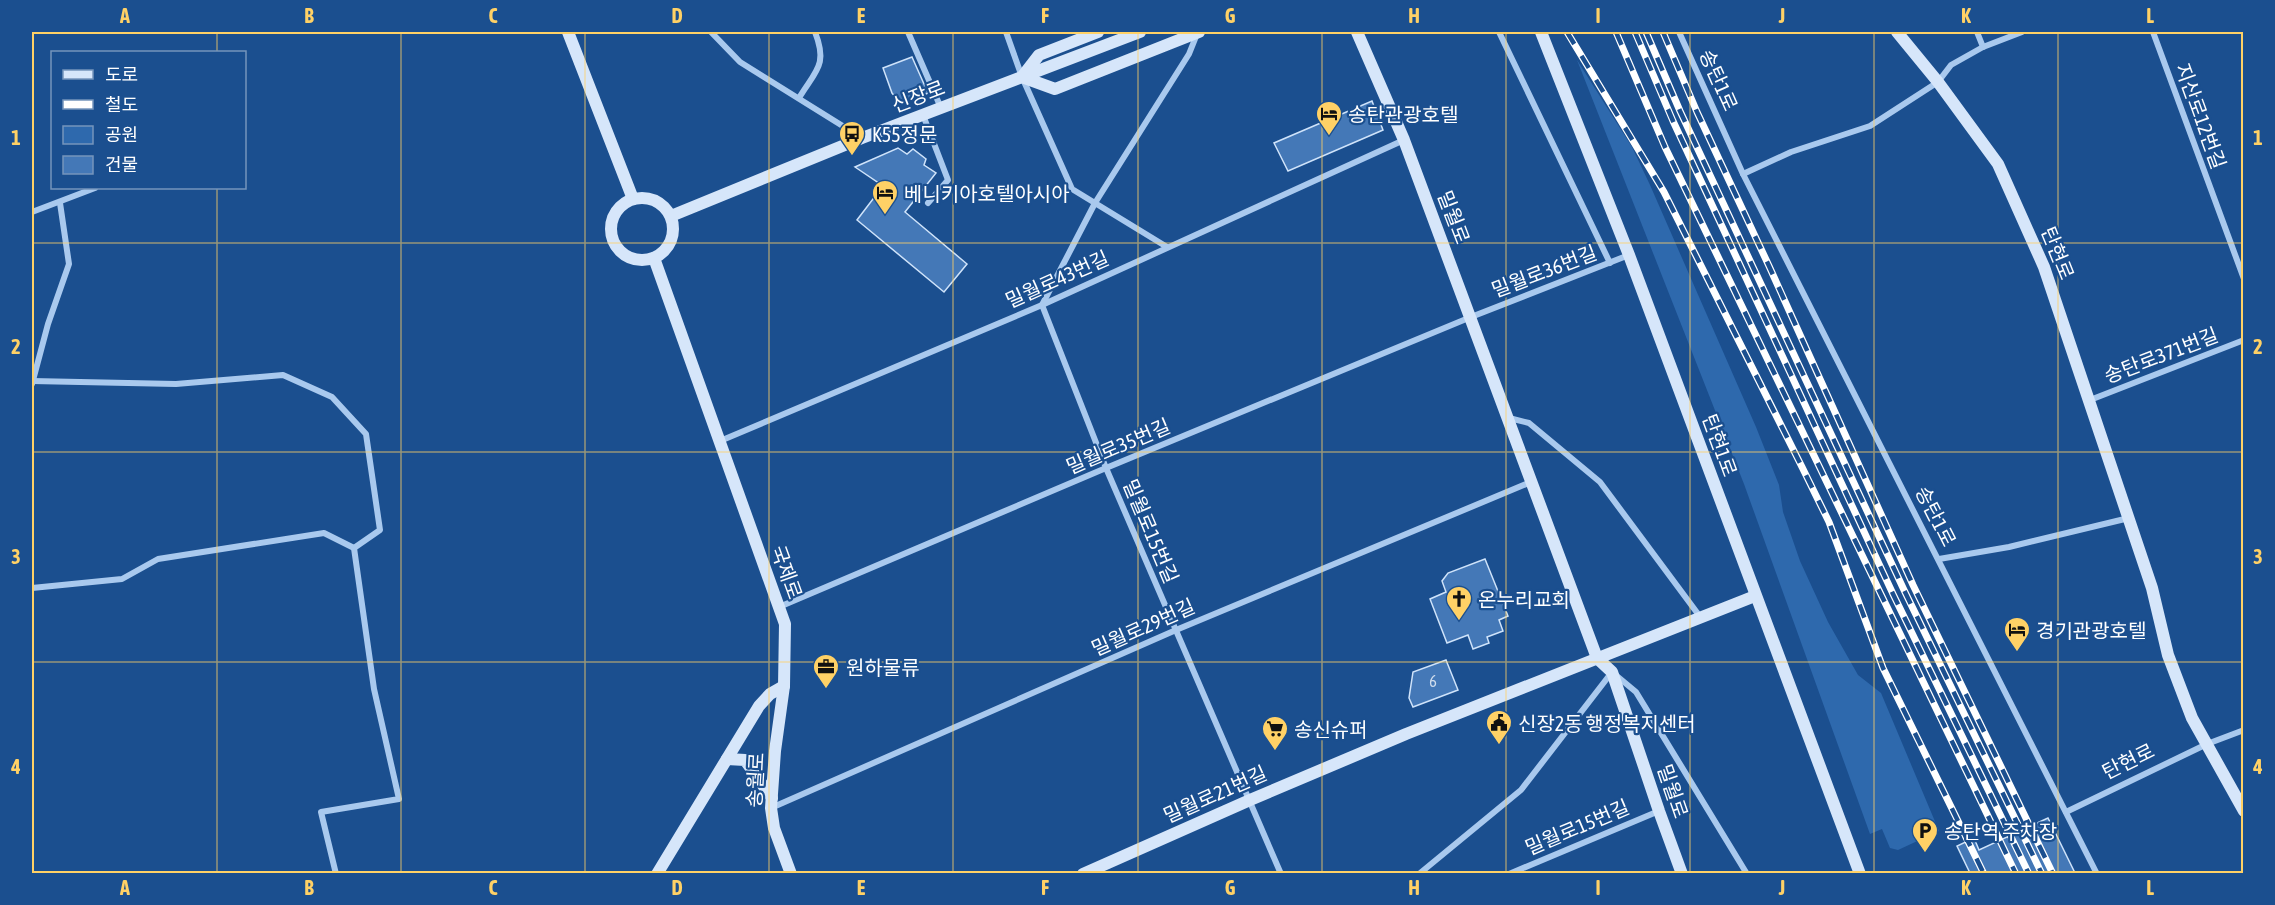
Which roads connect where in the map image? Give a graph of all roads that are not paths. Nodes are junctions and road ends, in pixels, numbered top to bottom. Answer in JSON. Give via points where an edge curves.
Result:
{"nodes":[{"id":1,"x":568,"y":32,"type":"edge"},
{"id":2,"x":711,"y":32,"type":"edge"},
{"id":3,"x":815,"y":32,"type":"edge"},
{"id":4,"x":908,"y":32,"type":"edge"},
{"id":5,"x":1006,"y":32,"type":"edge"},
{"id":6,"x":1098,"y":32,"type":"edge"},
{"id":7,"x":1140,"y":32,"type":"edge"},
{"id":8,"x":1198,"y":32,"type":"edge"},
{"id":9,"x":1358,"y":32,"type":"edge"},
{"id":10,"x":1498,"y":32,"type":"edge"},
{"id":11,"x":1541,"y":32,"type":"edge"},
{"id":12,"x":1679,"y":32,"type":"edge"},
{"id":13,"x":1897,"y":32,"type":"edge"},
{"id":14,"x":1977,"y":32,"type":"edge"},
{"id":15,"x":2022,"y":32,"type":"edge"},
{"id":16,"x":2153,"y":32,"type":"edge"},
{"id":17,"x":1983,"y":47,"type":"junction"},
{"id":18,"x":1022,"y":77,"type":"junction"},
{"id":19,"x":1938,"y":82,"type":"junction"},
{"id":20,"x":799,"y":98,"type":"junction"},
{"id":21,"x":941,"y":108,"type":"junction"},
{"id":22,"x":923,"y":114,"type":"junction"},
{"id":23,"x":862,"y":138,"type":"junction"},
{"id":24,"x":1404,"y":140,"type":"junction"},
{"id":25,"x":1743,"y":174,"type":"junction"},
{"id":26,"x":92,"y":189,"type":"edge"},
{"id":27,"x":633,"y":200,"type":"junction"},
{"id":28,"x":60,"y":202,"type":"junction"},
{"id":29,"x":928,"y":203,"type":"dead end"},
{"id":30,"x":1095,"y":203,"type":"junction"},
{"id":31,"x":32,"y":212,"type":"edge"},
{"id":32,"x":671,"y":216,"type":"junction"},
{"id":33,"x":1167,"y":247,"type":"junction"},
{"id":34,"x":1629,"y":255,"type":"junction"},
{"id":35,"x":654,"y":258,"type":"junction"},
{"id":36,"x":1610,"y":263,"type":"junction"},
{"id":37,"x":2244,"y":279,"type":"edge"},
{"id":38,"x":1042,"y":305,"type":"junction"},
{"id":39,"x":1471,"y":317,"type":"junction"},
{"id":40,"x":2244,"y":340,"type":"edge"},
{"id":41,"x":32,"y":382,"type":"edge"},
{"id":42,"x":2090,"y":400,"type":"junction"},
{"id":43,"x":1509,"y":418,"type":"junction"},
{"id":44,"x":720,"y":441,"type":"junction"},
{"id":45,"x":1107,"y":468,"type":"junction"},
{"id":46,"x":1531,"y":482,"type":"junction"},
{"id":47,"x":2129,"y":518,"type":"junction"},
{"id":48,"x":354,"y":548,"type":"junction"},
{"id":49,"x":1939,"y":559,"type":"junction"},
{"id":50,"x":32,"y":588,"type":"edge"},
{"id":51,"x":1755,"y":596,"type":"junction"},
{"id":52,"x":778,"y":607,"type":"junction"},
{"id":53,"x":1701,"y":618,"type":"junction"},
{"id":54,"x":1176,"y":630,"type":"junction"},
{"id":55,"x":1597,"y":658,"type":"junction"},
{"id":56,"x":1612,"y":672,"type":"junction"},
{"id":57,"x":784,"y":686,"type":"junction"},
{"id":58,"x":2244,"y":730,"type":"edge"},
{"id":59,"x":2207,"y":744,"type":"junction"},
{"id":60,"x":727,"y":759,"type":"junction"},
{"id":61,"x":1250,"y":800,"type":"junction"},
{"id":62,"x":772,"y":803,"type":"junction"},
{"id":63,"x":1659,"y":811,"type":"junction"},
{"id":64,"x":2244,"y":811,"type":"edge"},
{"id":65,"x":2066,"y":812,"type":"junction"},
{"id":66,"x":662,"y":870,"type":"edge"},
{"id":67,"x":336,"y":873,"type":"edge"},
{"id":68,"x":791,"y":873,"type":"edge"},
{"id":69,"x":1083,"y":873,"type":"edge"},
{"id":70,"x":1281,"y":873,"type":"edge"},
{"id":71,"x":1419,"y":873,"type":"edge"},
{"id":72,"x":1509,"y":873,"type":"edge"},
{"id":73,"x":1682,"y":873,"type":"edge"},
{"id":74,"x":1747,"y":873,"type":"edge"},
{"id":75,"x":1860,"y":873,"type":"edge"},
{"id":76,"x":2097,"y":873,"type":"edge"}],
"edges":[{"from":1,"to":27,"type":"street"},
{"from":2,"to":20,"type":"street","via":[[740,62]]},
{"from":3,"to":20,"type":"street","via":[[822,60]]},
{"from":4,"to":21,"type":"street"},
{"from":5,"to":18,"type":"street"},
{"from":6,"to":18,"type":"street","via":[[1039,55]]},
{"from":7,"to":18,"type":"street","name":"신장로"},
{"from":8,"to":18,"type":"street","via":[[1055,89]]},
{"from":8,"to":30,"type":"street","via":[[1189,54]]},
{"from":9,"to":24,"type":"street","name":"밀월로"},
{"from":10,"to":36,"type":"street"},
{"from":11,"to":34,"type":"street","name":"탄현1로"},
{"from":12,"to":25,"type":"street","name":"송탄1로"},
{"from":13,"to":19,"type":"street","name":"탄현로"},
{"from":14,"to":17,"type":"street"},
{"from":15,"to":17,"type":"street"},
{"from":16,"to":37,"type":"street","name":"지산로12번길"},
{"from":17,"to":19,"type":"street","via":[[1951,65]]},
{"from":18,"to":21,"type":"street","name":"신장로"},
{"from":18,"to":30,"type":"street","via":[[1072,189]]},
{"from":19,"to":25,"type":"street","via":[[1870,126],[1791,152]]},
{"from":19,"to":42,"type":"street","name":"탄현로","via":[[1998,164],[2044,267]]},
{"from":20,"to":23,"type":"street"},
{"from":21,"to":22,"type":"street","name":"신장로"},
{"from":22,"to":23,"type":"street","name":"신장로"},
{"from":22,"to":29,"type":"street","via":[[948,180]]},
{"from":23,"to":32,"type":"street","name":"신장로"},
{"from":24,"to":33,"type":"street","name":"밀월로43번길"},
{"from":24,"to":39,"type":"street","name":"밀월로"},
{"from":25,"to":49,"type":"street","name":"송탄1로"},
{"from":26,"to":28,"type":"street"},
{"from":27,"to":32,"type":"street","via":[[650,199]]},
{"from":27,"to":35,"type":"street","via":[[614,216],[613,240],[629,258]]},
{"from":28,"to":31,"type":"street"},
{"from":28,"to":41,"type":"street","via":[[69,264]]},
{"from":30,"to":33,"type":"street"},
{"from":30,"to":38,"type":"street"},
{"from":32,"to":35,"type":"street","via":[[672,241]]},
{"from":33,"to":38,"type":"street","name":"밀월로43번길"},
{"from":34,"to":36,"type":"street","name":"밀월로36번길"},
{"from":34,"to":51,"type":"street","name":"탄현1로"},
{"from":35,"to":44,"type":"street","name":"국제로"},
{"from":36,"to":39,"type":"street","name":"밀월로36번길"},
{"from":38,"to":44,"type":"street","name":"밀월로43번길"},
{"from":38,"to":45,"type":"street","name":"밀월로15번길"},
{"from":39,"to":43,"type":"street","name":"밀월로"},
{"from":39,"to":45,"type":"street","name":"밀월로35번길"},
{"from":40,"to":42,"type":"street","name":"송탄로371번길"},
{"from":41,"to":48,"type":"street","via":[[176,384],[283,375],[332,397],[366,434],[375,485],[380,530]]},
{"from":42,"to":47,"type":"street","name":"탄현로"},
{"from":43,"to":46,"type":"street","name":"밀월로"},
{"from":43,"to":53,"type":"street","via":[[1529,423],[1600,482]]},
{"from":44,"to":52,"type":"street","name":"국제로"},
{"from":45,"to":52,"type":"street","name":"밀월로35번길"},
{"from":45,"to":54,"type":"street","name":"밀월로15번길"},
{"from":46,"to":54,"type":"street","name":"밀월로29번길"},
{"from":46,"to":55,"type":"street","name":"밀월로"},
{"from":47,"to":49,"type":"street"},
{"from":47,"to":59,"type":"street","name":"탄현로","via":[[2168,655],[2192,718]]},
{"from":48,"to":50,"type":"street","via":[[324,533],[158,559],[122,579]]},
{"from":48,"to":67,"type":"street","via":[[374,689],[399,799],[321,812]]},
{"from":49,"to":65,"type":"street","name":"송탄1로"},
{"from":51,"to":53,"type":"street"},
{"from":51,"to":75,"type":"street","name":"탄현1로"},
{"from":52,"to":57,"type":"street","name":"국제로","via":[[786,636]]},
{"from":53,"to":55,"type":"street"},
{"from":54,"to":61,"type":"street","name":"밀월로15번길"},
{"from":54,"to":62,"type":"street","name":"밀월로29번길"},
{"from":55,"to":56,"type":"street","name":"밀월로"},
{"from":55,"to":61,"type":"street","name":"밀월로21번길"},
{"from":56,"to":63,"type":"street","name":"밀월로"},
{"from":56,"to":71,"type":"street","via":[[1521,790]]},
{"from":56,"to":74,"type":"street","via":[[1636,692]]},
{"from":57,"to":60,"type":"street","via":[[763,700]]},
{"from":57,"to":62,"type":"street","name":"송월로"},
{"from":58,"to":59,"type":"street"},
{"from":59,"to":64,"type":"street","name":"탄현로"},
{"from":59,"to":65,"type":"street","name":"탄현로"},
{"from":60,"to":62,"type":"street","via":[[745,760]]},
{"from":60,"to":66,"type":"street"},
{"from":61,"to":69,"type":"street","name":"밀월로21번길"},
{"from":61,"to":70,"type":"street","name":"밀월로15번길"},
{"from":62,"to":68,"type":"street","name":"송월로","via":[[774,828]]},
{"from":63,"to":72,"type":"street","name":"밀월로15번길"},
{"from":63,"to":73,"type":"street","name":"밀월로"},
{"from":65,"to":76,"type":"street","name":"송탄1로"}]}
